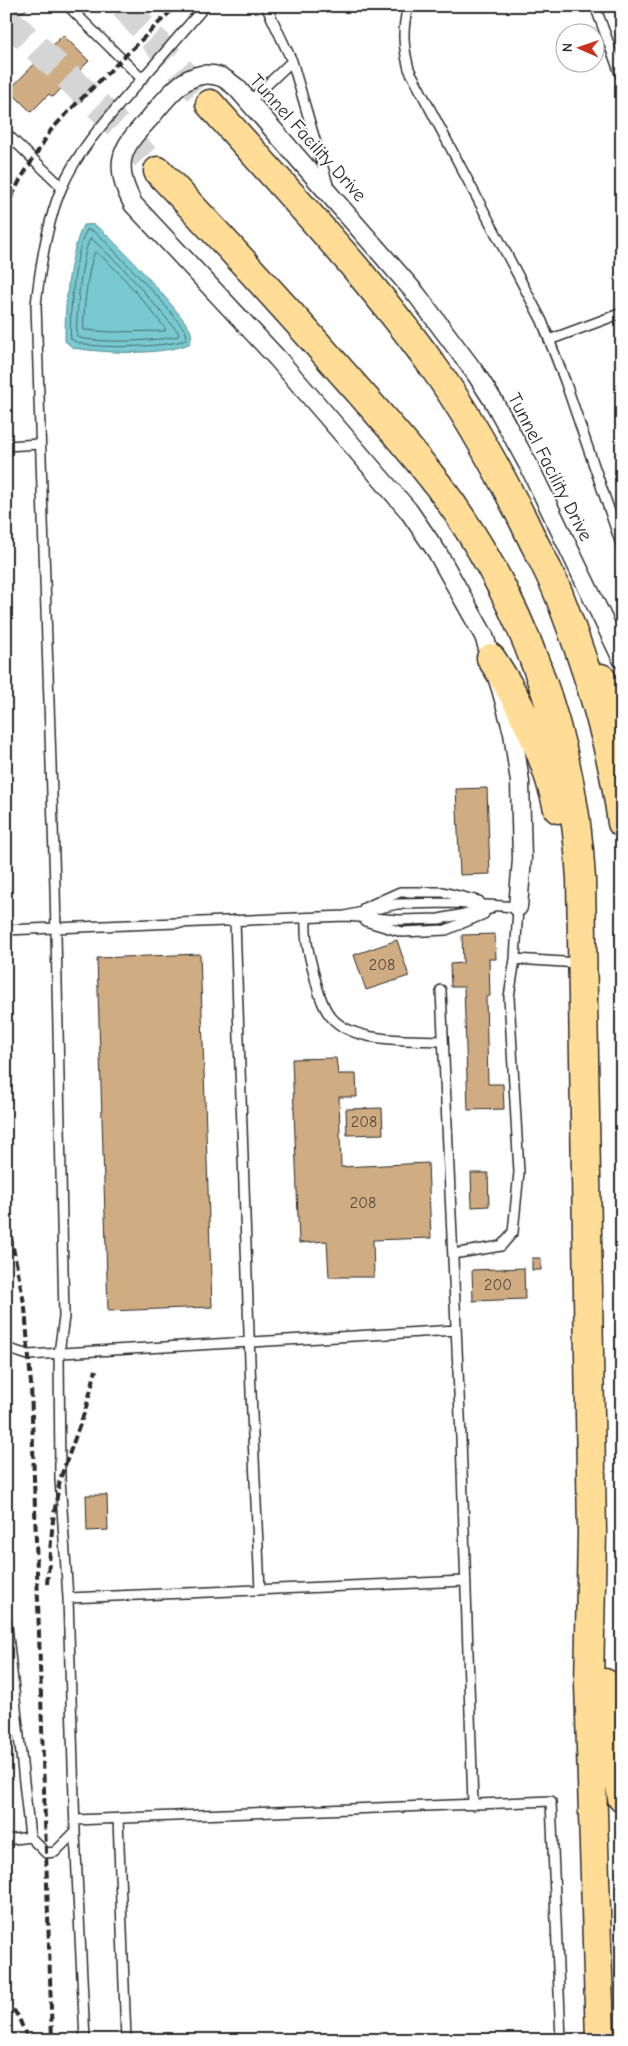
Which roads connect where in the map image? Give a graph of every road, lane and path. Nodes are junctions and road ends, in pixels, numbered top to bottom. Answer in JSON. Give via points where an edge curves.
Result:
{"nodes":[{"id":1,"x":68,"y":6,"type":"edge"},
{"id":2,"x":205,"y":6,"type":"edge"},
{"id":3,"x":266,"y":6,"type":"edge"},
{"id":4,"x":408,"y":6,"type":"edge"},
{"id":5,"x":595,"y":6,"type":"edge"},
{"id":6,"x":292,"y":61,"type":"junction"},
{"id":7,"x":620,"y":68,"type":"edge"},
{"id":8,"x":142,"y":79,"type":"junction"},
{"id":9,"x":622,"y":79,"type":"edge"},
{"id":10,"x":249,"y":102,"type":"junction"},
{"id":11,"x":210,"y":104,"type":"tunnel mouth"},
{"id":12,"x":6,"y":132,"type":"edge"},
{"id":13,"x":158,"y":171,"type":"tunnel mouth"},
{"id":14,"x":62,"y":187,"type":"junction"},
{"id":15,"x":331,"y":195,"type":"junction"},
{"id":16,"x":622,"y":313,"type":"edge"},
{"id":17,"x":549,"y":340,"type":"junction"},
{"id":18,"x":40,"y":444,"type":"junction"},
{"id":19,"x":6,"y":446,"type":"edge"},
{"id":20,"x":622,"y":547,"type":"edge"},
{"id":21,"x":558,"y":593,"type":"junction"},
{"id":22,"x":487,"y":647,"type":"junction"},
{"id":23,"x":622,"y":659,"type":"edge"},
{"id":24,"x":622,"y":719,"type":"edge"},
{"id":25,"x":622,"y":823,"type":"edge"},
{"id":26,"x":509,"y":907,"type":"junction"},
{"id":27,"x":346,"y":916,"type":"junction"},
{"id":28,"x":306,"y":918,"type":"junction"},
{"id":29,"x":235,"y":920,"type":"junction"},
{"id":30,"x":55,"y":927,"type":"junction"},
{"id":31,"x":6,"y":930,"type":"edge"},
{"id":32,"x":515,"y":959,"type":"junction"},
{"id":33,"x":582,"y":963,"type":"junction"},
{"id":34,"x":440,"y":990,"type":"dead end"},
{"id":35,"x":443,"y":1041,"type":"junction"},
{"id":36,"x":452,"y":1254,"type":"junction"},
{"id":37,"x":456,"y":1330,"type":"junction"},
{"id":38,"x":249,"y":1342,"type":"junction"},
{"id":39,"x":6,"y":1348,"type":"edge"},
{"id":40,"x":60,"y":1354,"type":"junction"},
{"id":41,"x":592,"y":1532,"type":"junction"},
{"id":42,"x":465,"y":1581,"type":"junction"},
{"id":43,"x":260,"y":1590,"type":"junction"},
{"id":44,"x":68,"y":1598,"type":"junction"},
{"id":45,"x":6,"y":1617,"type":"edge"},
{"id":46,"x":622,"y":1798,"type":"edge"},
{"id":47,"x":473,"y":1804,"type":"junction"},
{"id":48,"x":118,"y":1818,"type":"junction"},
{"id":49,"x":75,"y":1820,"type":"junction"},
{"id":50,"x":76,"y":1832,"type":"junction"},
{"id":51,"x":30,"y":1837,"type":"junction"},
{"id":52,"x":6,"y":1840,"type":"edge"},
{"id":53,"x":85,"y":2040,"type":"edge"},
{"id":54,"x":126,"y":2040,"type":"edge"},
{"id":55,"x":561,"y":2040,"type":"edge"},
{"id":56,"x":600,"y":2040,"type":"edge"}],
"edges":[{"from":1,"to":8,"type":"lane"},
{"from":2,"to":8,"type":"lane"},
{"from":3,"to":6,"type":"lane"},
{"from":4,"to":17,"type":"lane","via":[[403,46],[409,69],[542,321]]},
{"from":5,"to":7,"type":"lane"},
{"from":6,"to":10,"type":"lane"},
{"from":6,"to":15,"type":"lane"},
{"from":7,"to":9,"type":"lane"},
{"from":8,"to":14,"type":"lane","via":[[99,127]]},
{"from":10,"to":15,"type":"street","name":"Tunnel Facility Drive"},
{"from":10,"to":22,"type":"street","name":"Tunnel Facility Drive","via":[[221,77],[203,75],[174,88],[126,147],[122,162],[123,186],[133,204],[278,358],[408,510],[437,552]]},
{"from":11,"to":21,"type":"highway","via":[[383,302],[438,373],[483,444]]},
{"from":12,"to":14,"type":"lane"},
{"from":13,"to":33,"type":"highway","via":[[251,269],[400,439],[456,511],[492,570],[541,678],[566,762],[580,852]]},
{"from":14,"to":18,"type":"lane","via":[[40,268],[36,305]]},
{"from":15,"to":23,"type":"street","name":"Tunnel Facility Drive","via":[[435,317],[494,402],[530,468]]},
{"from":16,"to":17,"type":"lane"},
{"from":17,"to":20,"type":"lane"},
{"from":18,"to":19,"type":"lane"},
{"from":18,"to":30,"type":"lane"},
{"from":21,"to":24,"type":"highway"},
{"from":21,"to":25,"type":"highway","via":[[600,719]]},
{"from":22,"to":26,"type":"street","name":"Tunnel Facility Drive","via":[[512,733],[520,782],[522,859]]},
{"from":22,"to":33,"type":"highway","via":[[523,712],[549,776],[564,838],[571,936]]},
{"from":26,"to":27,"type":"lane","via":[[439,919]]},
{"from":26,"to":27,"type":"lane","via":[[397,904]]},
{"from":26,"to":32,"type":"lane"},
{"from":27,"to":28,"type":"lane"},
{"from":28,"to":29,"type":"lane"},
{"from":28,"to":35,"type":"lane","via":[[305,942],[322,1002],[329,1015],[347,1029],[371,1037]]},
{"from":29,"to":30,"type":"lane"},
{"from":29,"to":38,"type":"lane"},
{"from":30,"to":31,"type":"lane"},
{"from":30,"to":40,"type":"lane","via":[[64,1317]]},
{"from":32,"to":33,"type":"lane"},
{"from":32,"to":36,"type":"lane","via":[[509,997],[519,1172],[513,1232],[501,1246]]},
{"from":33,"to":41,"type":"highway"},
{"from":34,"to":35,"type":"lane"},
{"from":35,"to":36,"type":"lane"},
{"from":36,"to":37,"type":"lane"},
{"from":37,"to":38,"type":"lane"},
{"from":37,"to":42,"type":"lane"},
{"from":38,"to":40,"type":"lane"},
{"from":38,"to":43,"type":"lane"},
{"from":39,"to":40,"type":"lane","via":[[28,1355]]},
{"from":40,"to":44,"type":"lane","via":[[60,1479]]},
{"from":41,"to":46,"type":"highway","via":[[606,1698]]},
{"from":41,"to":56,"type":"highway","via":[[589,1684]]},
{"from":42,"to":43,"type":"lane"},
{"from":42,"to":47,"type":"lane"},
{"from":43,"to":44,"type":"lane"},
{"from":44,"to":49,"type":"lane"},
{"from":45,"to":51,"type":"lane"},
{"from":47,"to":48,"type":"lane"},
{"from":47,"to":55,"type":"lane","via":[[552,1802]]},
{"from":48,"to":49,"type":"lane"},
{"from":48,"to":54,"type":"lane"},
{"from":49,"to":50,"type":"lane"},
{"from":50,"to":51,"type":"lane","via":[[56,1852],[46,1853]]},
{"from":50,"to":53,"type":"lane"},
{"from":51,"to":52,"type":"lane"}]}
